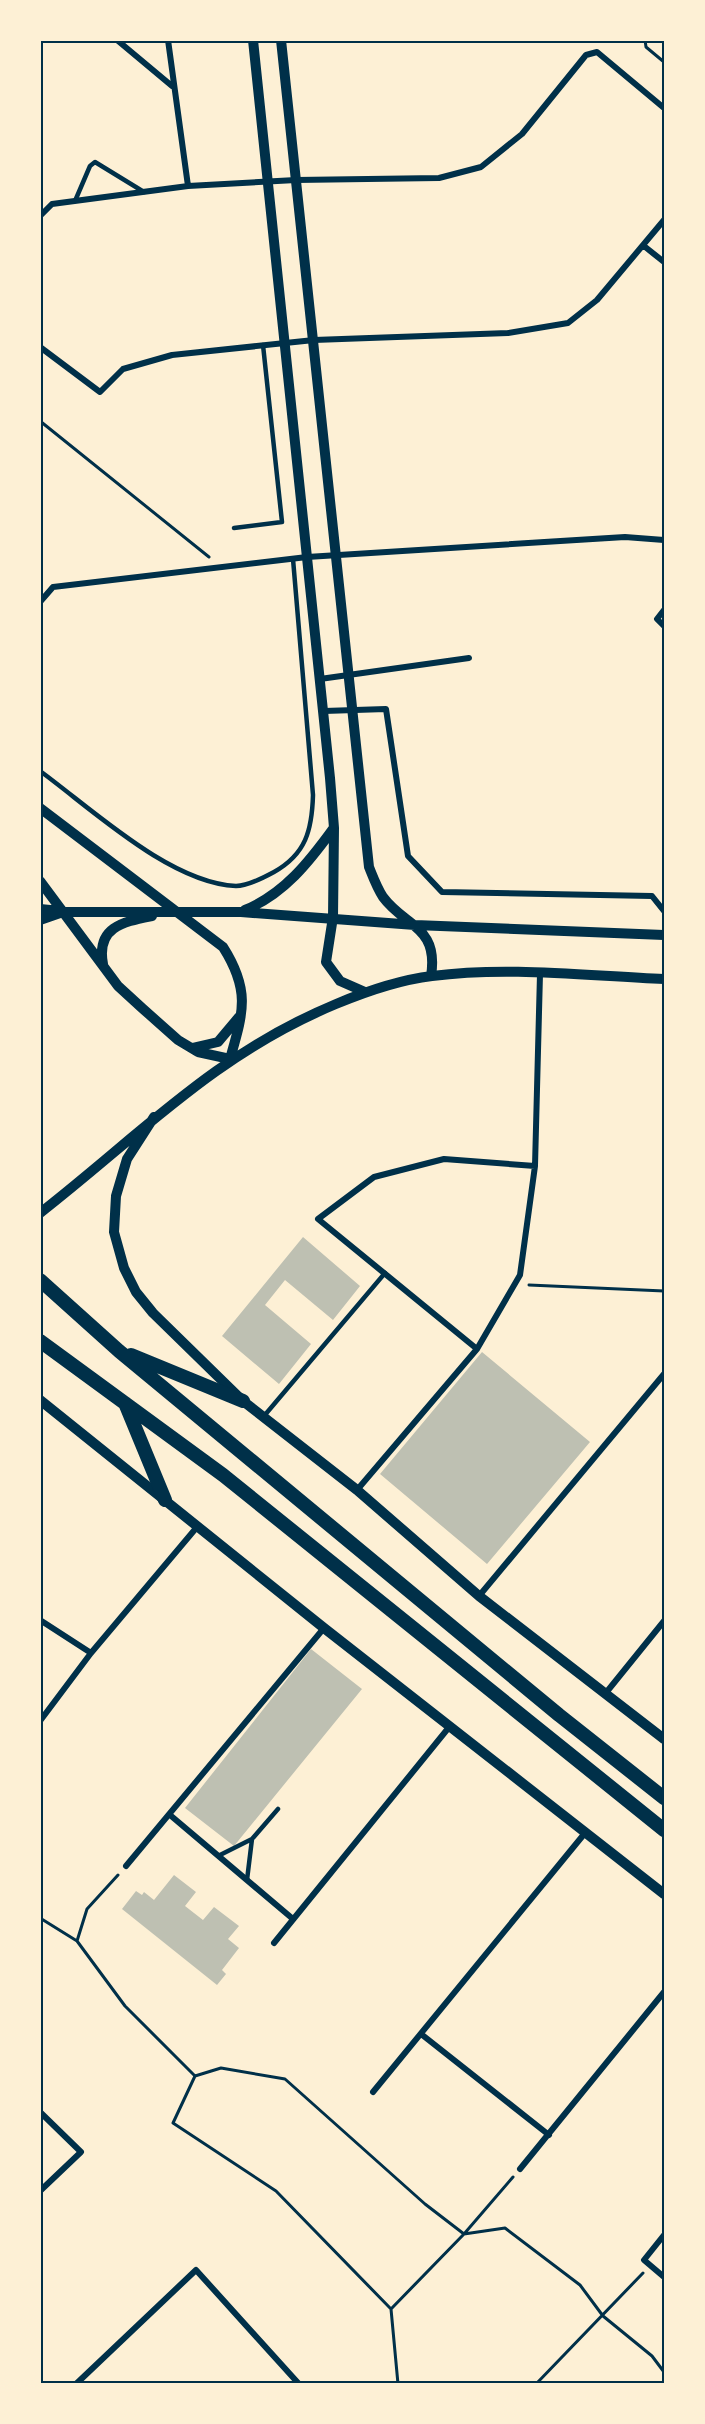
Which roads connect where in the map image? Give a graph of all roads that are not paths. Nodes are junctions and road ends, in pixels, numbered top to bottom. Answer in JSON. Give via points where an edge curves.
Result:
{"nodes":[{"id":1,"x":117,"y":40,"type":"edge"},
{"id":2,"x":168,"y":40,"type":"edge"},
{"id":3,"x":253,"y":40,"type":"edge"},
{"id":4,"x":281,"y":40,"type":"edge"},
{"id":5,"x":173,"y":87,"type":"junction"},
{"id":6,"x":664,"y":108,"type":"edge"},
{"id":7,"x":296,"y":180,"type":"junction"},
{"id":8,"x":268,"y":182,"type":"junction"},
{"id":9,"x":188,"y":186,"type":"junction"},
{"id":10,"x":144,"y":192,"type":"junction"},
{"id":11,"x":75,"y":201,"type":"junction"},
{"id":12,"x":40,"y":216,"type":"edge"},
{"id":13,"x":664,"y":220,"type":"edge"},
{"id":14,"x":644,"y":246,"type":"junction"},
{"id":15,"x":664,"y":262,"type":"edge"},
{"id":16,"x":314,"y":340,"type":"junction"},
{"id":17,"x":285,"y":343,"type":"junction"},
{"id":18,"x":263,"y":345,"type":"junction"},
{"id":19,"x":40,"y":347,"type":"edge"},
{"id":20,"x":234,"y":528,"type":"dead end"},
{"id":21,"x":664,"y":540,"type":"edge"},
{"id":22,"x":335,"y":555,"type":"junction"},
{"id":23,"x":307,"y":557,"type":"junction"},
{"id":24,"x":293,"y":559,"type":"junction"},
{"id":25,"x":40,"y":602,"type":"edge"},
{"id":26,"x":664,"y":610,"type":"edge"},
{"id":27,"x":664,"y":626,"type":"edge"},
{"id":28,"x":469,"y":658,"type":"dead end"},
{"id":29,"x":347,"y":675,"type":"junction"},
{"id":30,"x":320,"y":679,"type":"junction"},
{"id":31,"x":351,"y":710,"type":"junction"},
{"id":32,"x":324,"y":711,"type":"junction"},
{"id":33,"x":40,"y":771,"type":"edge"},
{"id":34,"x":40,"y":808,"type":"edge"},
{"id":35,"x":334,"y":828,"type":"junction"},
{"id":36,"x":40,"y":881,"type":"edge"},
{"id":37,"x":40,"y":909,"type":"edge"},
{"id":38,"x":176,"y":911,"type":"junction"},
{"id":39,"x":664,"y":911,"type":"edge"},
{"id":40,"x":63,"y":912,"type":"junction"},
{"id":41,"x":241,"y":912,"type":"junction"},
{"id":42,"x":333,"y":917,"type":"junction"},
{"id":43,"x":40,"y":920,"type":"edge"},
{"id":44,"x":415,"y":925,"type":"junction"},
{"id":45,"x":664,"y":935,"type":"edge"},
{"id":46,"x":104,"y":966,"type":"junction"},
{"id":47,"x":540,"y":974,"type":"junction"},
{"id":48,"x":431,"y":976,"type":"junction"},
{"id":49,"x":664,"y":980,"type":"edge"},
{"id":50,"x":365,"y":992,"type":"junction"},
{"id":51,"x":243,"y":1008,"type":"junction"},
{"id":52,"x":192,"y":1048,"type":"junction"},
{"id":53,"x":231,"y":1059,"type":"junction"},
{"id":54,"x":154,"y":1117,"type":"junction"},
{"id":55,"x":535,"y":1166,"type":"junction"},
{"id":56,"x":40,"y":1213,"type":"edge"},
{"id":57,"x":385,"y":1273,"type":"junction"},
{"id":58,"x":40,"y":1280,"type":"edge"},
{"id":59,"x":40,"y":1341,"type":"edge"},
{"id":60,"x":477,"y":1348,"type":"junction"},
{"id":61,"x":119,"y":1351,"type":"junction"},
{"id":62,"x":664,"y":1374,"type":"edge"},
{"id":63,"x":40,"y":1400,"type":"edge"},
{"id":64,"x":243,"y":1401,"type":"junction"},
{"id":65,"x":125,"y":1403,"type":"junction"},
{"id":66,"x":263,"y":1417,"type":"junction"},
{"id":67,"x":357,"y":1490,"type":"junction"},
{"id":68,"x":165,"y":1500,"type":"junction"},
{"id":69,"x":198,"y":1527,"type":"junction"},
{"id":70,"x":479,"y":1596,"type":"junction"},
{"id":71,"x":40,"y":1620,"type":"edge"},
{"id":72,"x":664,"y":1621,"type":"edge"},
{"id":73,"x":324,"y":1628,"type":"junction"},
{"id":74,"x":92,"y":1653,"type":"junction"},
{"id":75,"x":605,"y":1694,"type":"junction"},
{"id":76,"x":40,"y":1721,"type":"edge"},
{"id":77,"x":450,"y":1725,"type":"junction"},
{"id":78,"x":664,"y":1739,"type":"edge"},
{"id":79,"x":664,"y":1798,"type":"edge"},
{"id":80,"x":278,"y":1809,"type":"dead end"},
{"id":81,"x":170,"y":1815,"type":"junction"},
{"id":82,"x":664,"y":1830,"type":"edge"},
{"id":83,"x":585,"y":1833,"type":"junction"},
{"id":84,"x":252,"y":1839,"type":"junction"},
{"id":85,"x":218,"y":1856,"type":"junction"},
{"id":86,"x":126,"y":1866,"type":"road end"},
{"id":87,"x":247,"y":1880,"type":"junction"},
{"id":88,"x":664,"y":1894,"type":"edge"},
{"id":89,"x":293,"y":1920,"type":"junction"},
{"id":90,"x":274,"y":1943,"type":"dead end"},
{"id":91,"x":664,"y":1992,"type":"edge"},
{"id":92,"x":421,"y":2034,"type":"junction"},
{"id":93,"x":373,"y":2092,"type":"dead end"},
{"id":94,"x":40,"y":2112,"type":"edge"},
{"id":95,"x":549,"y":2135,"type":"junction"},
{"id":96,"x":520,"y":2169,"type":"road end"},
{"id":97,"x":40,"y":2191,"type":"edge"},
{"id":98,"x":664,"y":2235,"type":"edge"},
{"id":99,"x":664,"y":2277,"type":"edge"},
{"id":100,"x":76,"y":2384,"type":"edge"},
{"id":101,"x":299,"y":2384,"type":"edge"}],
"edges":[{"from":1,"to":5,"type":"street"},
{"from":2,"to":5,"type":"street"},
{"from":3,"to":8,"type":"street"},
{"from":4,"to":7,"type":"street"},
{"from":5,"to":9,"type":"street"},
{"from":6,"to":7,"type":"street","via":[[597,52],[586,55],[522,134],[481,167],[439,178]]},
{"from":7,"to":8,"type":"street"},
{"from":7,"to":16,"type":"street"},
{"from":8,"to":9,"type":"street"},
{"from":8,"to":17,"type":"street"},
{"from":9,"to":10,"type":"street"},
{"from":10,"to":11,"type":"street"},
{"from":10,"to":11,"type":"lane","via":[[95,162]]},
{"from":11,"to":12,"type":"street","via":[[52,204]]},
{"from":13,"to":14,"type":"street"},
{"from":14,"to":15,"type":"street"},
{"from":14,"to":16,"type":"street","via":[[597,300],[568,322],[508,333]]},
{"from":16,"to":17,"type":"street"},
{"from":16,"to":22,"type":"street"},
{"from":17,"to":18,"type":"street"},
{"from":17,"to":23,"type":"street"},
{"from":18,"to":19,"type":"street","via":[[172,355],[123,369],[100,392]]},
{"from":18,"to":20,"type":"lane","via":[[282,522]]},
{"from":21,"to":22,"type":"street","via":[[625,537]]},
{"from":22,"to":23,"type":"street"},
{"from":22,"to":29,"type":"street"},
{"from":23,"to":24,"type":"street"},
{"from":23,"to":30,"type":"street"},
{"from":24,"to":25,"type":"street","via":[[53,587]]},
{"from":24,"to":33,"type":"lane","via":[[314,795],[312,822],[303,846],[290,863],[251,883],[236,886],[196,878],[154,856]]},
{"from":26,"to":27,"type":"street","via":[[657,620]]},
{"from":28,"to":29,"type":"street"},
{"from":29,"to":30,"type":"street"},
{"from":29,"to":31,"type":"street"},
{"from":30,"to":32,"type":"street"},
{"from":31,"to":32,"type":"street"},
{"from":31,"to":39,"type":"street","via":[[386,708],[408,856],[442,892],[652,896]]},
{"from":31,"to":44,"type":"street","via":[[369,867],[383,898]]},
{"from":32,"to":35,"type":"street"},
{"from":34,"to":38,"type":"street"},
{"from":35,"to":41,"type":"street","via":[[300,872],[269,897]]},
{"from":35,"to":42,"type":"street"},
{"from":36,"to":40,"type":"street"},
{"from":37,"to":40,"type":"street"},
{"from":38,"to":40,"type":"street"},
{"from":38,"to":41,"type":"street"},
{"from":38,"to":46,"type":"street","via":[[114,928],[104,939]]},
{"from":38,"to":51,"type":"street","via":[[223,947],[238,976]]},
{"from":40,"to":43,"type":"street"},
{"from":40,"to":46,"type":"street"},
{"from":41,"to":42,"type":"street"},
{"from":42,"to":44,"type":"street"},
{"from":42,"to":50,"type":"street","via":[[326,962],[340,981]]},
{"from":44,"to":45,"type":"street"},
{"from":44,"to":48,"type":"street","via":[[430,948]]},
{"from":46,"to":52,"type":"street","via":[[118,986]]},
{"from":47,"to":48,"type":"street"},
{"from":47,"to":49,"type":"street"},
{"from":47,"to":55,"type":"street"},
{"from":48,"to":50,"type":"street"},
{"from":50,"to":53,"type":"street","via":[[298,1021]]},
{"from":51,"to":52,"type":"street","via":[[237,1022],[218,1042]]},
{"from":51,"to":53,"type":"street"},
{"from":52,"to":53,"type":"street","via":[[198,1053]]},
{"from":53,"to":54,"type":"street"},
{"from":54,"to":56,"type":"street"},
{"from":54,"to":64,"type":"street","via":[[127,1159],[116,1196],[114,1232],[124,1268],[153,1313]]},
{"from":55,"to":57,"type":"street","via":[[444,1159],[374,1177],[318,1219]]},
{"from":55,"to":60,"type":"street","via":[[520,1275]]},
{"from":57,"to":60,"type":"street"},
{"from":57,"to":66,"type":"lane"},
{"from":58,"to":61,"type":"main road"},
{"from":59,"to":65,"type":"main road"},
{"from":60,"to":67,"type":"street"},
{"from":61,"to":64,"type":"main road"},
{"from":61,"to":79,"type":"main road"},
{"from":62,"to":70,"type":"street"},
{"from":63,"to":68,"type":"street"},
{"from":64,"to":66,"type":"street"},
{"from":65,"to":68,"type":"main road"},
{"from":65,"to":82,"type":"main road","via":[[223,1475]]},
{"from":66,"to":67,"type":"street"},
{"from":67,"to":70,"type":"street"},
{"from":68,"to":69,"type":"street"},
{"from":69,"to":73,"type":"street"},
{"from":69,"to":74,"type":"street"},
{"from":70,"to":75,"type":"street"},
{"from":71,"to":74,"type":"street"},
{"from":72,"to":75,"type":"street"},
{"from":73,"to":77,"type":"street"},
{"from":73,"to":81,"type":"street"},
{"from":74,"to":76,"type":"street"},
{"from":75,"to":78,"type":"street"},
{"from":77,"to":83,"type":"street"},
{"from":77,"to":89,"type":"street"},
{"from":80,"to":84,"type":"lane"},
{"from":81,"to":85,"type":"street"},
{"from":81,"to":86,"type":"street"},
{"from":83,"to":88,"type":"street"},
{"from":83,"to":92,"type":"street"},
{"from":84,"to":85,"type":"lane"},
{"from":84,"to":87,"type":"lane"},
{"from":85,"to":87,"type":"street"},
{"from":87,"to":89,"type":"street"},
{"from":89,"to":90,"type":"street"},
{"from":91,"to":95,"type":"street"},
{"from":92,"to":93,"type":"street"},
{"from":92,"to":95,"type":"street"},
{"from":94,"to":97,"type":"street","via":[[81,2152]]},
{"from":95,"to":96,"type":"street"},
{"from":98,"to":99,"type":"street","via":[[644,2260]]},
{"from":100,"to":101,"type":"street","via":[[196,2270]]}]}
